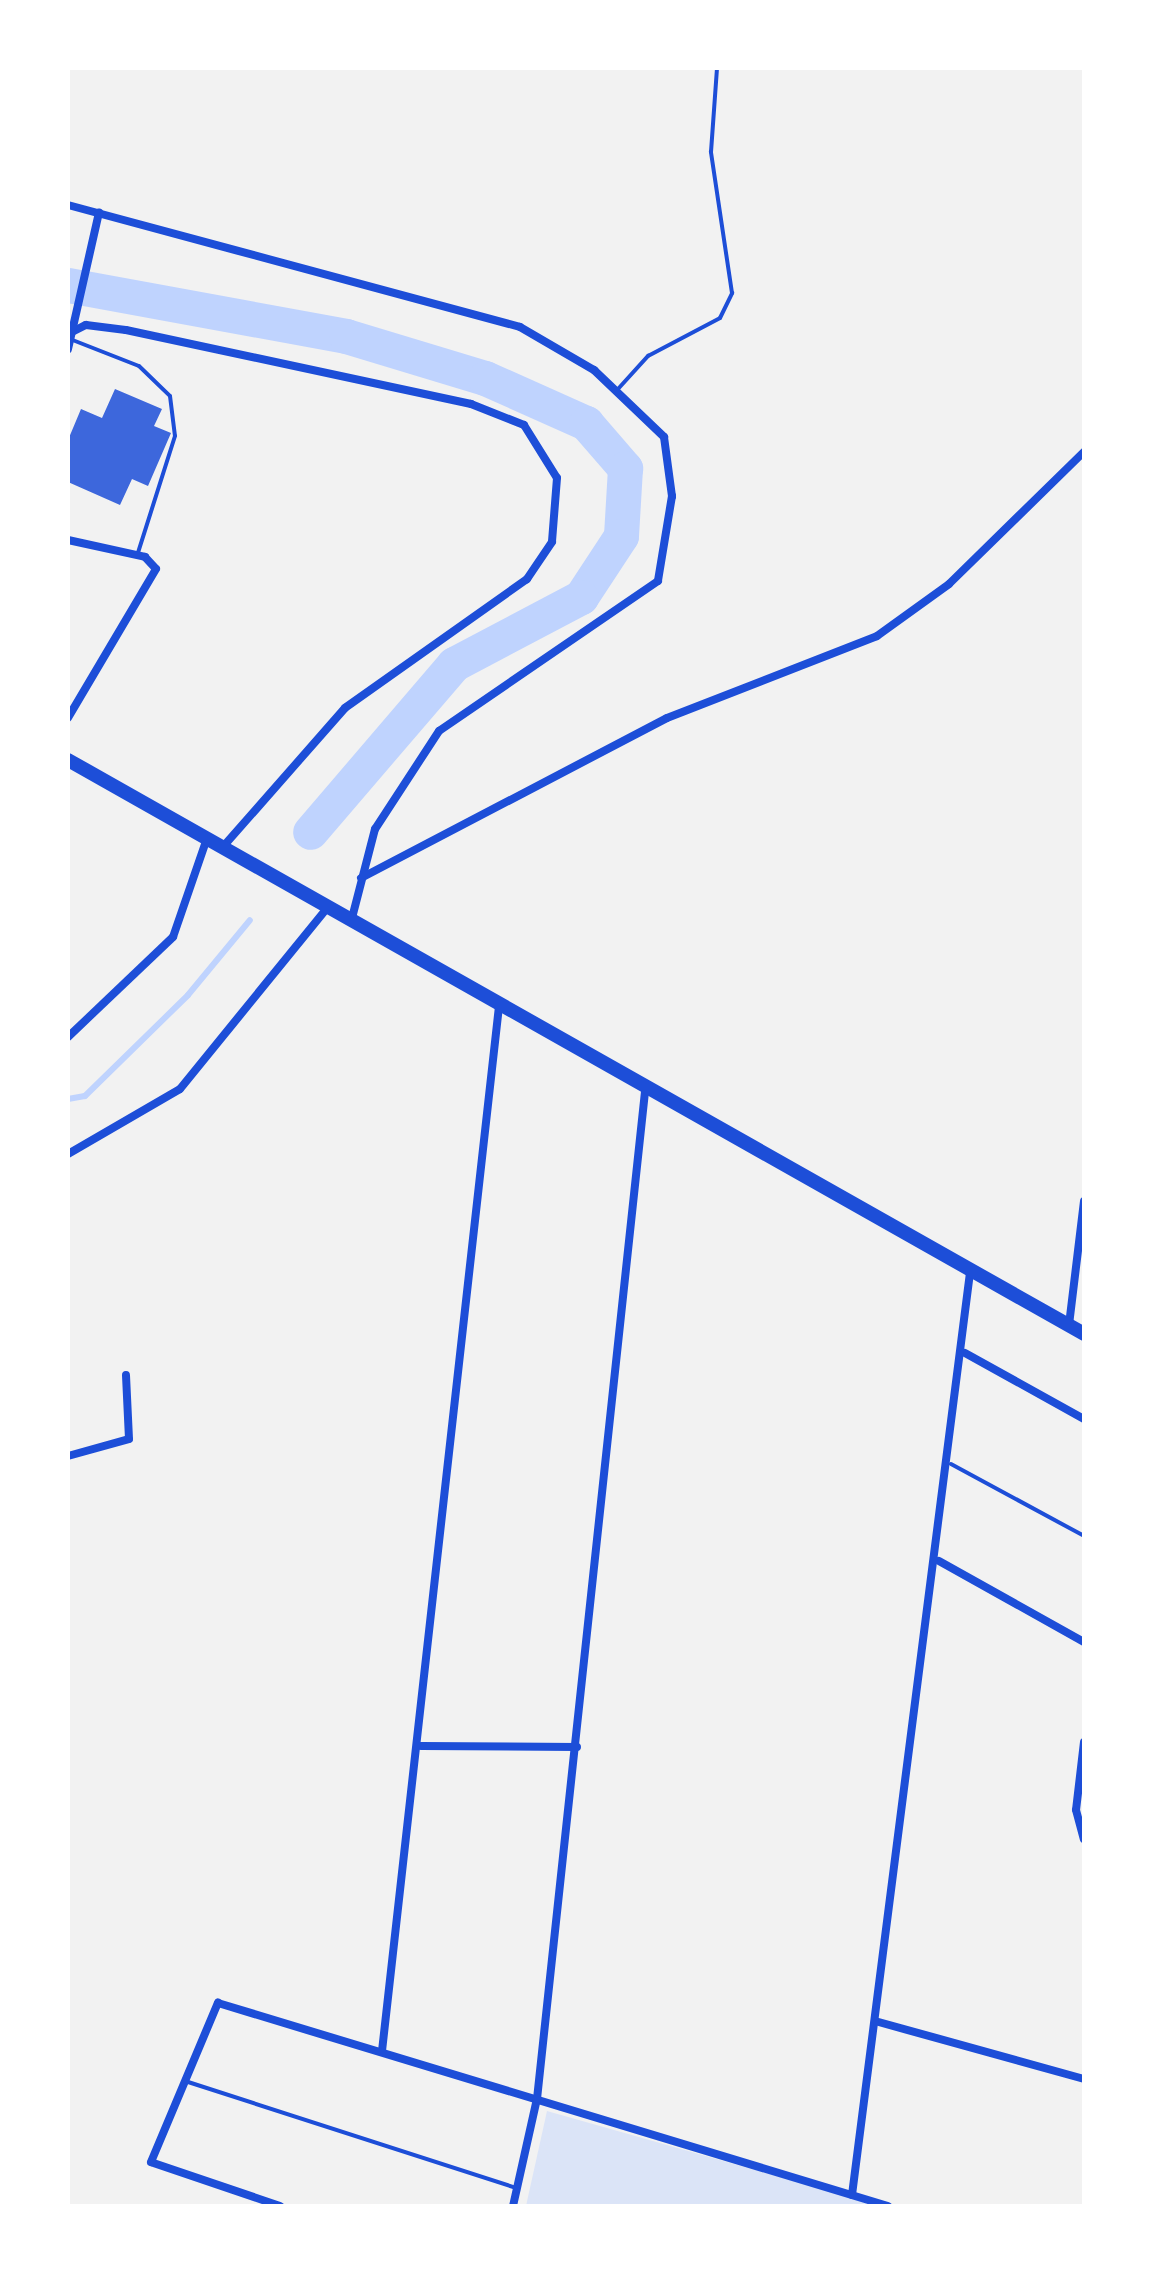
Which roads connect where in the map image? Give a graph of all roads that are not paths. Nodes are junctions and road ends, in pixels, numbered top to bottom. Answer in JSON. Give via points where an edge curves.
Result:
{"nodes":[{"id":1,"x":717,"y":68,"type":"edge"},
{"id":2,"x":68,"y":204,"type":"edge"},
{"id":3,"x":99,"y":212,"type":"junction"},
{"id":4,"x":68,"y":341,"type":"edge"},
{"id":5,"x":618,"y":389,"type":"junction"},
{"id":6,"x":1084,"y":452,"type":"edge"},
{"id":7,"x":68,"y":540,"type":"edge"},
{"id":8,"x":137,"y":556,"type":"junction"},
{"id":9,"x":68,"y":718,"type":"edge"},
{"id":10,"x":68,"y":760,"type":"edge"},
{"id":11,"x":207,"y":838,"type":"junction"},
{"id":12,"x":225,"y":849,"type":"junction"},
{"id":13,"x":361,"y":878,"type":"junction"},
{"id":14,"x":323,"y":906,"type":"junction"},
{"id":15,"x":352,"y":922,"type":"junction"},
{"id":16,"x":499,"y":1007,"type":"junction"},
{"id":17,"x":68,"y":1037,"type":"edge"},
{"id":18,"x":645,"y":1090,"type":"junction"},
{"id":19,"x":68,"y":1154,"type":"edge"},
{"id":20,"x":1084,"y":1201,"type":"edge"},
{"id":21,"x":970,"y":1272,"type":"junction"},
{"id":22,"x":1070,"y":1326,"type":"junction"},
{"id":23,"x":1084,"y":1334,"type":"edge"},
{"id":24,"x":965,"y":1353,"type":"junction"},
{"id":25,"x":126,"y":1374,"type":"dead end"},
{"id":26,"x":1084,"y":1419,"type":"edge"},
{"id":27,"x":68,"y":1456,"type":"edge"},
{"id":28,"x":951,"y":1464,"type":"junction"},
{"id":29,"x":1084,"y":1536,"type":"edge"},
{"id":30,"x":939,"y":1561,"type":"junction"},
{"id":31,"x":1084,"y":1642,"type":"edge"},
{"id":32,"x":1084,"y":1742,"type":"edge"},
{"id":33,"x":422,"y":1746,"type":"junction"},
{"id":34,"x":577,"y":1747,"type":"junction"},
{"id":35,"x":1084,"y":1839,"type":"edge"},
{"id":36,"x":876,"y":2021,"type":"junction"},
{"id":37,"x":382,"y":2050,"type":"junction"},
{"id":38,"x":1084,"y":2079,"type":"edge"},
{"id":39,"x":182,"y":2080,"type":"junction"},
{"id":40,"x":538,"y":2099,"type":"junction"},
{"id":41,"x":518,"y":2189,"type":"junction"},
{"id":42,"x":852,"y":2195,"type":"junction"},
{"id":43,"x":280,"y":2206,"type":"edge"},
{"id":44,"x":512,"y":2206,"type":"edge"},
{"id":45,"x":888,"y":2206,"type":"edge"}],
"edges":[{"from":1,"to":5,"type":"lane","via":[[711,152],[732,293],[720,318],[648,356]]},
{"from":2,"to":3,"type":"street"},
{"from":3,"to":4,"type":"street"},
{"from":3,"to":5,"type":"street","via":[[492,317]]},
{"from":4,"to":8,"type":"lane","via":[[139,366],[170,396],[175,436]]},
{"from":4,"to":12,"type":"street","via":[[86,326],[126,330],[470,404],[524,426],[556,478],[552,542],[527,579],[344,708]]},
{"from":5,"to":13,"type":"street","via":[[652,420],[670,458],[662,574],[440,731],[393,795]]},
{"from":6,"to":13,"type":"street","via":[[949,584],[877,636],[667,718]]},
{"from":7,"to":8,"type":"street"},
{"from":8,"to":9,"type":"street","via":[[153,564],[155,580]]},
{"from":10,"to":11,"type":"highway"},
{"from":11,"to":12,"type":"highway"},
{"from":11,"to":17,"type":"street","via":[[173,937]]},
{"from":12,"to":14,"type":"highway"},
{"from":13,"to":15,"type":"street"},
{"from":14,"to":15,"type":"highway"},
{"from":14,"to":19,"type":"street","via":[[180,1089]]},
{"from":15,"to":16,"type":"highway"},
{"from":16,"to":18,"type":"highway"},
{"from":16,"to":33,"type":"street"},
{"from":18,"to":21,"type":"highway"},
{"from":18,"to":34,"type":"street"},
{"from":20,"to":22,"type":"street"},
{"from":21,"to":22,"type":"highway"},
{"from":21,"to":24,"type":"street"},
{"from":22,"to":23,"type":"highway"},
{"from":24,"to":26,"type":"street"},
{"from":24,"to":28,"type":"street"},
{"from":25,"to":27,"type":"street","via":[[129,1440]]},
{"from":28,"to":29,"type":"lane"},
{"from":28,"to":30,"type":"street"},
{"from":30,"to":31,"type":"street"},
{"from":30,"to":36,"type":"street"},
{"from":32,"to":35,"type":"street","via":[[1076,1810]]},
{"from":33,"to":34,"type":"street"},
{"from":33,"to":37,"type":"street"},
{"from":34,"to":40,"type":"street"},
{"from":36,"to":38,"type":"street"},
{"from":36,"to":42,"type":"street"},
{"from":37,"to":39,"type":"street","via":[[218,2003]]},
{"from":37,"to":40,"type":"street"},
{"from":39,"to":41,"type":"lane"},
{"from":39,"to":43,"type":"street","via":[[151,2162]]},
{"from":40,"to":41,"type":"street"},
{"from":40,"to":42,"type":"street"},
{"from":41,"to":44,"type":"street"},
{"from":42,"to":45,"type":"street"}]}
